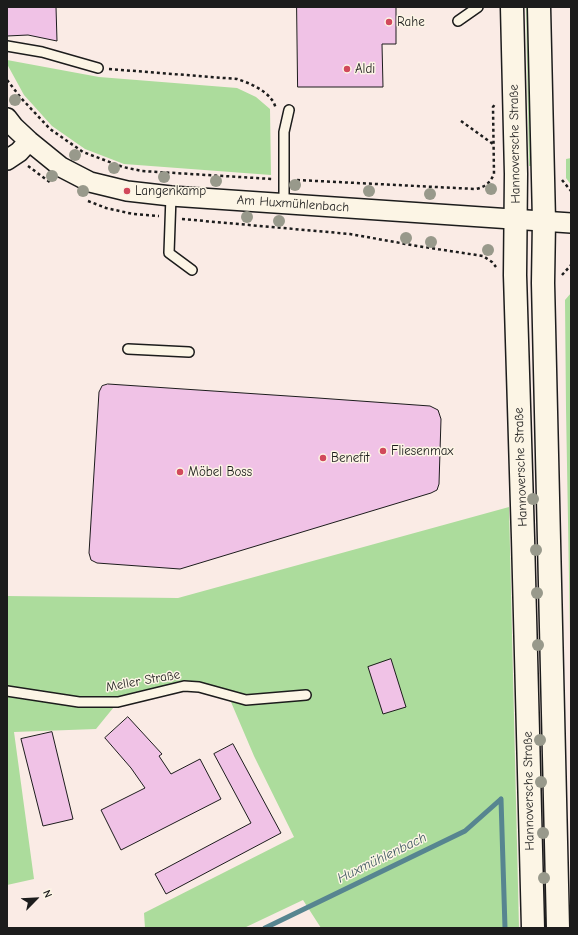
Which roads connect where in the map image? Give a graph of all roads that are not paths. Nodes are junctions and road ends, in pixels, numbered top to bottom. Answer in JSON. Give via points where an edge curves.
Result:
{"nodes":[{"id":1,"x":478,"y":7,"type":"edge"},
{"id":2,"x":512,"y":7,"type":"edge"},
{"id":3,"x":539,"y":7,"type":"edge"},
{"id":4,"x":458,"y":21,"type":"dead end"},
{"id":5,"x":7,"y":46,"type":"edge"},
{"id":6,"x":98,"y":68,"type":"road end"},
{"id":7,"x":289,"y":110,"type":"dead end"},
{"id":8,"x":7,"y":118,"type":"edge"},
{"id":9,"x":29,"y":141,"type":"junction"},
{"id":10,"x":7,"y":160,"type":"edge"},
{"id":11,"x":171,"y":196,"type":"junction"},
{"id":12,"x":284,"y":203,"type":"junction"},
{"id":13,"x":516,"y":219,"type":"junction"},
{"id":14,"x":544,"y":221,"type":"junction"},
{"id":15,"x":571,"y":223,"type":"edge"},
{"id":16,"x":192,"y":270,"type":"dead end"},
{"id":17,"x":128,"y":349,"type":"dead end"},
{"id":18,"x":189,"y":352,"type":"dead end"},
{"id":19,"x":7,"y":691,"type":"edge"},
{"id":20,"x":306,"y":695,"type":"dead end"},
{"id":21,"x":532,"y":928,"type":"edge"},
{"id":22,"x":558,"y":928,"type":"edge"}],
"edges":[{"from":1,"to":4,"type":"lane"},
{"from":2,"to":13,"type":"main road","name":"Hannoversche Straße"},
{"from":3,"to":14,"type":"main road","name":"Hannoversche Straße"},
{"from":5,"to":6,"type":"lane","via":[[42,52]]},
{"from":7,"to":12,"type":"lane","via":[[284,132]]},
{"from":8,"to":9,"type":"street","name":"Am Huxmühlenbach"},
{"from":9,"to":10,"type":"street"},
{"from":9,"to":11,"type":"street","name":"Am Huxmühlenbach","via":[[61,167],[90,182],[127,192]]},
{"from":11,"to":12,"type":"street","name":"Am Huxmühlenbach"},
{"from":11,"to":16,"type":"lane","via":[[169,253]]},
{"from":12,"to":13,"type":"street","name":"Am Huxmühlenbach"},
{"from":13,"to":14,"type":"street","name":"Am Huxmühlenbach"},
{"from":13,"to":21,"type":"main road","name":"Hannoversche Straße","via":[[515,275]]},
{"from":14,"to":15,"type":"street","name":"Am Huxmühlenbach"},
{"from":14,"to":22,"type":"main road","name":"Hannoversche Straße","via":[[543,283]]},
{"from":17,"to":18,"type":"lane"},
{"from":19,"to":20,"type":"lane","name":"Meller Straße","via":[[79,702],[118,702],[184,686],[246,700]]}]}
